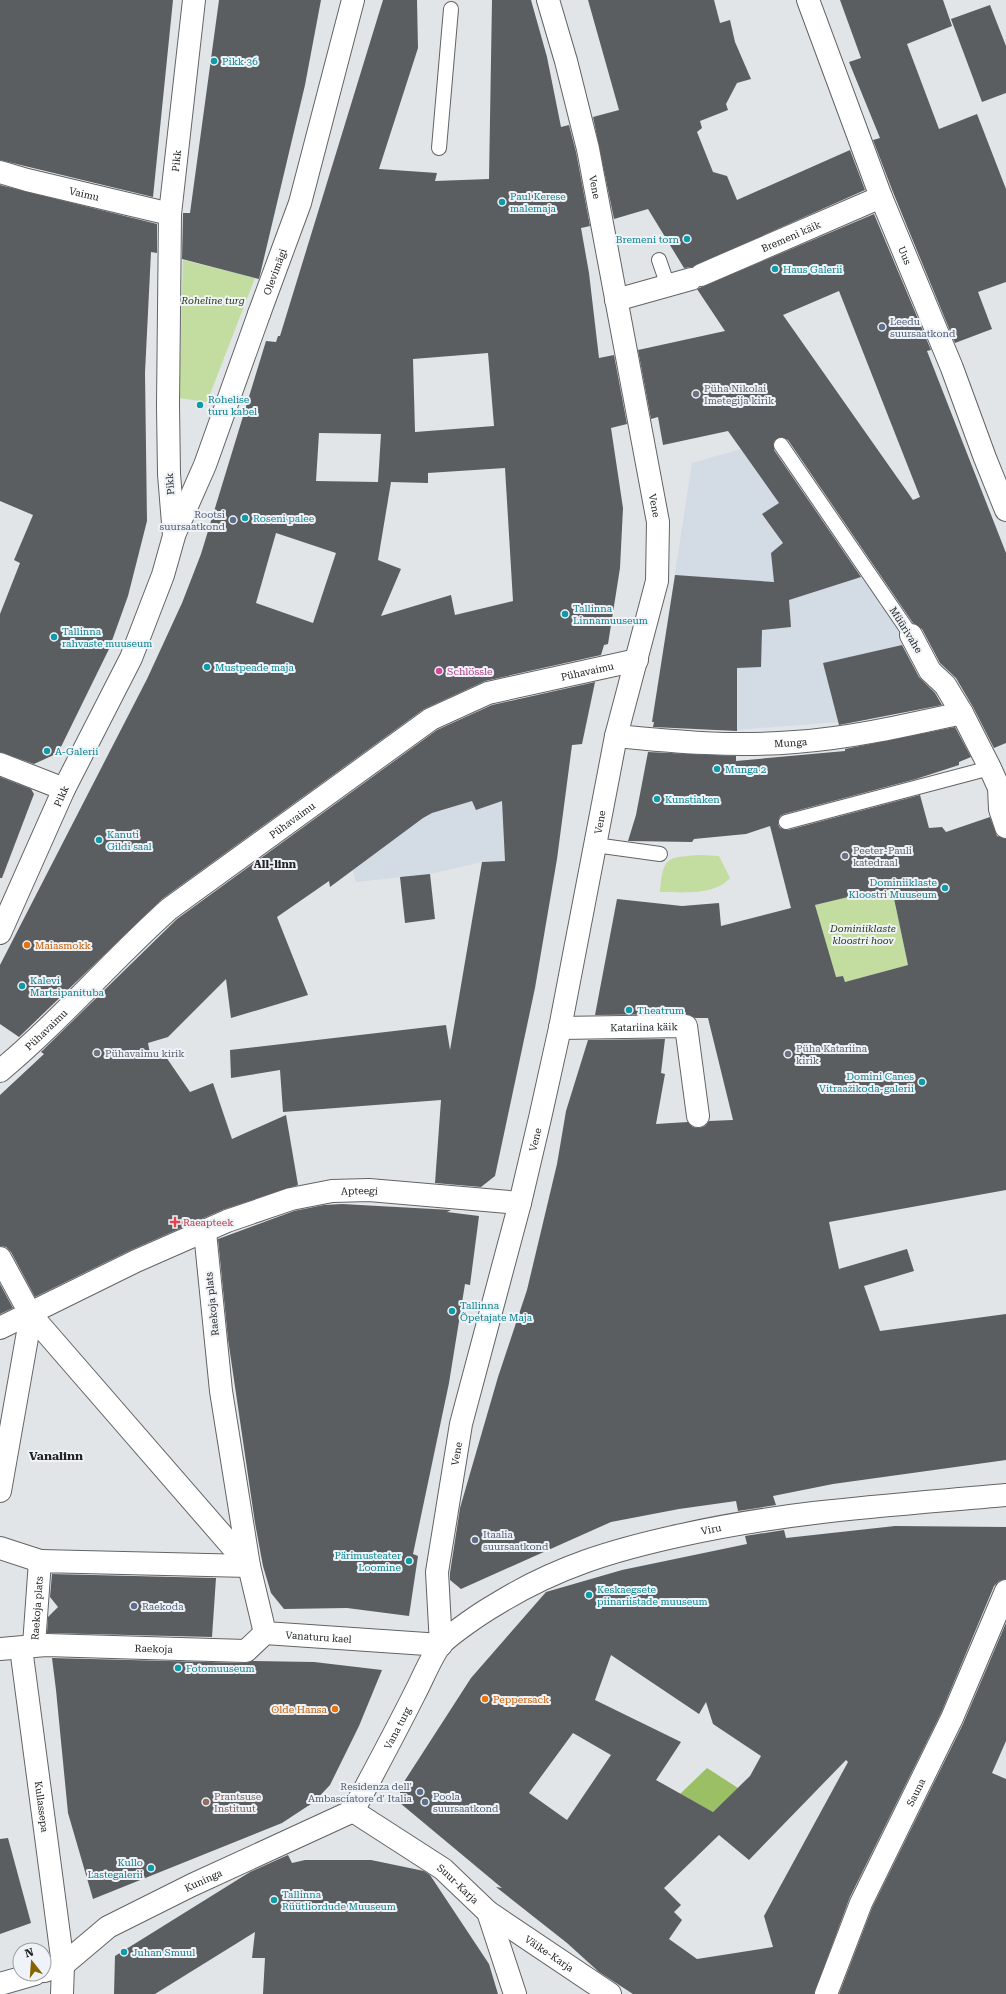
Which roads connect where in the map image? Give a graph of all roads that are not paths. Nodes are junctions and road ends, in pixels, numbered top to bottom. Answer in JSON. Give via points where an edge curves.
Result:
{"nodes":[{"id":1,"x":194,"y":0,"type":"edge"},
{"id":2,"x":352,"y":0,"type":"edge"},
{"id":3,"x":548,"y":0,"type":"edge"},
{"id":4,"x":808,"y":0,"type":"edge"},
{"id":5,"x":451,"y":9,"type":"dead end"},
{"id":6,"x":439,"y":148,"type":"dead end"},
{"id":7,"x":0,"y":172,"type":"edge"},
{"id":8,"x":882,"y":197,"type":"junction"},
{"id":9,"x":170,"y":214,"type":"junction"},
{"id":10,"x":659,"y":260,"type":"dead end"},
{"id":11,"x":668,"y":286,"type":"junction"},
{"id":12,"x":616,"y":300,"type":"junction"},
{"id":13,"x":780,"y":445,"type":"dead end"},
{"id":14,"x":1006,"y":510,"type":"edge"},
{"id":15,"x":174,"y":536,"type":"junction"},
{"id":16,"x":911,"y":635,"type":"joint"},
{"id":17,"x":637,"y":660,"type":"junction"},
{"id":18,"x":962,"y":713,"type":"junction"},
{"id":19,"x":616,"y":736,"type":"junction"},
{"id":20,"x":0,"y":764,"type":"edge"},
{"id":21,"x":990,"y":768,"type":"junction"},
{"id":22,"x":64,"y":789,"type":"junction"},
{"id":23,"x":786,"y":822,"type":"dead end"},
{"id":24,"x":1006,"y":827,"type":"edge"},
{"id":25,"x":595,"y":845,"type":"junction"},
{"id":26,"x":660,"y":854,"type":"dead end"},
{"id":27,"x":0,"y":933,"type":"edge"},
{"id":28,"x":560,"y":1028,"type":"junction"},
{"id":29,"x":0,"y":1071,"type":"edge"},
{"id":30,"x":698,"y":1116,"type":"dead end"},
{"id":31,"x":520,"y":1203,"type":"junction"},
{"id":32,"x":204,"y":1232,"type":"junction"},
{"id":33,"x":0,"y":1258,"type":"edge"},
{"id":34,"x":31,"y":1315,"type":"junction"},
{"id":35,"x":0,"y":1328,"type":"edge"},
{"id":36,"x":0,"y":1491,"type":"edge"},
{"id":37,"x":1006,"y":1495,"type":"edge"},
{"id":38,"x":0,"y":1548,"type":"edge"},
{"id":39,"x":40,"y":1561,"type":"junction"},
{"id":40,"x":249,"y":1566,"type":"junction"},
{"id":41,"x":1006,"y":1591,"type":"edge"},
{"id":42,"x":265,"y":1632,"type":"junction"},
{"id":43,"x":441,"y":1645,"type":"junction"},
{"id":44,"x":18,"y":1647,"type":"edge"},
{"id":45,"x":353,"y":1812,"type":"junction"},
{"id":46,"x":488,"y":1912,"type":"junction"},
{"id":47,"x":53,"y":1968,"type":"edge"},
{"id":48,"x":12,"y":1981,"type":"edge"},
{"id":49,"x":0,"y":1984,"type":"edge"},
{"id":50,"x":62,"y":1994,"type":"edge"},
{"id":51,"x":515,"y":1994,"type":"edge"},
{"id":52,"x":610,"y":1994,"type":"edge"},
{"id":53,"x":826,"y":1994,"type":"edge"}],
"edges":[{"from":1,"to":9,"type":"street","name":"Pikk"},
{"from":2,"to":15,"type":"street","name":"Olevimägi","via":[[300,203],[205,465]]},
{"from":3,"to":12,"type":"street","name":"Vene","via":[[588,149]]},
{"from":4,"to":8,"type":"street","name":"Uus"},
{"from":5,"to":6,"type":"lane"},
{"from":7,"to":9,"type":"street","name":"Vaimu"},
{"from":8,"to":11,"type":"street","name":"Bremeni käik","via":[[696,277]]},
{"from":8,"to":14,"type":"street","name":"Uus","via":[[950,361]]},
{"from":9,"to":15,"type":"street","name":"Pikk","via":[[168,406]]},
{"from":10,"to":11,"type":"lane"},
{"from":11,"to":12,"type":"street","name":"Bremeni käik"},
{"from":12,"to":17,"type":"street","name":"Vene","via":[[658,522],[657,581]]},
{"from":13,"to":16,"type":"lane","name":"Müürivahe"},
{"from":15,"to":22,"type":"street","name":"Pikk","via":[[163,575],[131,658]]},
{"from":16,"to":18,"type":"street","name":"Müürivahe","via":[[930,671],[945,685]]},
{"from":17,"to":19,"type":"street","name":"Vene"},
{"from":17,"to":29,"type":"street","name":"Pühavaimu","via":[[488,693],[431,719],[169,909],[28,1048]]},
{"from":18,"to":19,"type":"street","name":"Munga","via":[[866,733],[796,742],[709,745]]},
{"from":18,"to":21,"type":"street","name":"Müürivahe"},
{"from":19,"to":25,"type":"street","name":"Vene"},
{"from":20,"to":22,"type":"street"},
{"from":21,"to":23,"type":"lane"},
{"from":21,"to":24,"type":"street","name":"Müürivahe","via":[[999,788],[1000,809]]},
{"from":22,"to":27,"type":"street","name":"Pikk"},
{"from":25,"to":26,"type":"lane"},
{"from":25,"to":28,"type":"street","name":"Vene"},
{"from":28,"to":30,"type":"street","name":"Katariina käik","via":[[686,1026]]},
{"from":28,"to":31,"type":"street","name":"Vene"},
{"from":31,"to":32,"type":"street","name":"Apteegi","via":[[376,1190],[332,1191],[260,1208]]},
{"from":31,"to":43,"type":"street","name":"Vene","via":[[461,1424],[437,1572]]},
{"from":32,"to":34,"type":"street","via":[[136,1261]]},
{"from":32,"to":40,"type":"street","name":"Raekoja plats","via":[[221,1391]]},
{"from":33,"to":34,"type":"street"},
{"from":34,"to":35,"type":"street"},
{"from":34,"to":36,"type":"street"},
{"from":34,"to":40,"type":"street"},
{"from":37,"to":43,"type":"street","name":"Viru","via":[[780,1517],[714,1528],[608,1552],[569,1566],[512,1594],[482,1613]]},
{"from":38,"to":39,"type":"street"},
{"from":39,"to":40,"type":"street"},
{"from":39,"to":44,"type":"street","name":"Raekoja plats"},
{"from":40,"to":42,"type":"street"},
{"from":41,"to":53,"type":"street","name":"Sauna","via":[[952,1718],[861,1903]]},
{"from":42,"to":43,"type":"street","name":"Vanaturu kael"},
{"from":42,"to":44,"type":"street","name":"Raekoja","via":[[246,1651]]},
{"from":43,"to":45,"type":"street","name":"Vana turg"},
{"from":44,"to":47,"type":"street","name":"Kullassepa"},
{"from":45,"to":46,"type":"street","name":"Suur-Karja","via":[[443,1869]]},
{"from":45,"to":47,"type":"street","name":"Kuninga","via":[[108,1926]]},
{"from":46,"to":51,"type":"street","name":"Suur-Karja"},
{"from":46,"to":52,"type":"street","name":"Väike-Karja"},
{"from":47,"to":50,"type":"street","name":"Kullassepa"},
{"from":48,"to":49,"type":"street"}]}
